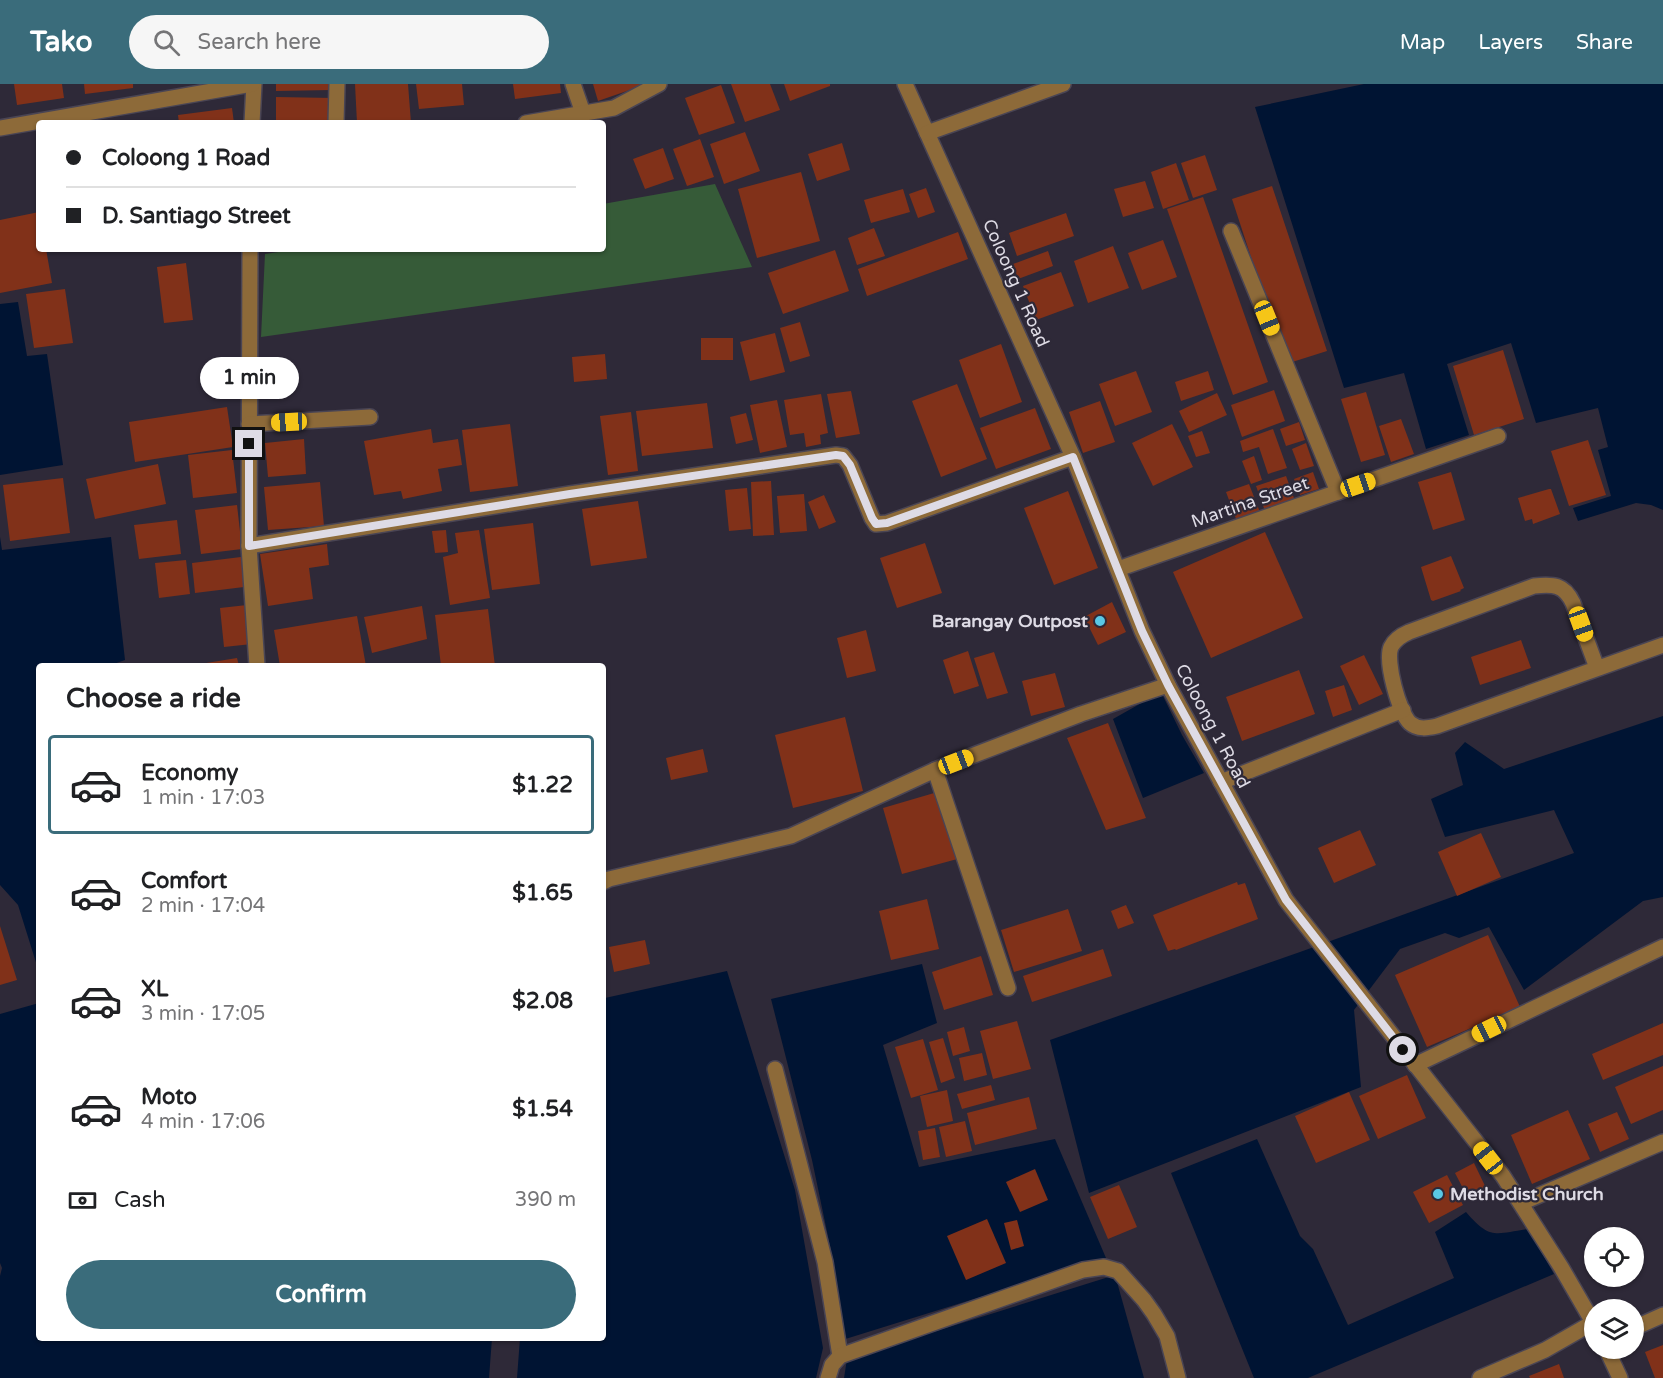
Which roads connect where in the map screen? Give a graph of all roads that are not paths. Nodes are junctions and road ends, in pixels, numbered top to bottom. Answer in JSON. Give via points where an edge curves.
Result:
{"nodes":[{"id":1,"x":253,"y":84,"type":"edge"},
{"id":2,"x":337,"y":84,"type":"edge"},
{"id":3,"x":573,"y":84,"type":"edge"},
{"id":4,"x":659,"y":84,"type":"edge"},
{"id":5,"x":905,"y":84,"type":"edge"},
{"id":6,"x":1063,"y":84,"type":"edge"},
{"id":7,"x":584,"y":113,"type":"junction"},
{"id":8,"x":46,"y":120,"type":"edge"},
{"id":9,"x":252,"y":120,"type":"edge"},
{"id":10,"x":336,"y":120,"type":"edge"},
{"id":11,"x":543,"y":120,"type":"edge"},
{"id":12,"x":36,"y":122,"type":"edge"},
{"id":13,"x":0,"y":128,"type":"edge"},
{"id":14,"x":927,"y":133,"type":"junction"},
{"id":15,"x":1231,"y":231,"type":"dead end"},
{"id":16,"x":250,"y":252,"type":"edge"},
{"id":17,"x":370,"y":417,"type":"dead end"},
{"id":18,"x":249,"y":424,"type":"junction"},
{"id":19,"x":1498,"y":436,"type":"dead end"},
{"id":20,"x":1073,"y":457,"type":"junction"},
{"id":21,"x":1338,"y":492,"type":"junction"},
{"id":22,"x":249,"y":546,"type":"junction"},
{"id":23,"x":1118,"y":569,"type":"junction"},
{"id":24,"x":1663,"y":645,"type":"edge"},
{"id":25,"x":257,"y":663,"type":"edge"},
{"id":26,"x":1597,"y":668,"type":"junction"},
{"id":27,"x":1168,"y":685,"type":"junction"},
{"id":28,"x":1403,"y":710,"type":"junction"},
{"id":29,"x":935,"y":770,"type":"junction"},
{"id":30,"x":1221,"y":782,"type":"junction"},
{"id":31,"x":606,"y":880,"type":"edge"},
{"id":32,"x":1663,"y":947,"type":"edge"},
{"id":33,"x":1008,"y":988,"type":"dead end"},
{"id":34,"x":1415,"y":1065,"type":"junction"},
{"id":35,"x":775,"y":1069,"type":"dead end"},
{"id":36,"x":1663,"y":1142,"type":"edge"},
{"id":37,"x":1521,"y":1203,"type":"junction"},
{"id":38,"x":1584,"y":1307,"type":"edge"},
{"id":39,"x":1663,"y":1315,"type":"edge"},
{"id":40,"x":1644,"y":1324,"type":"edge"},
{"id":41,"x":1584,"y":1329,"type":"edge"},
{"id":42,"x":840,"y":1356,"type":"junction"},
{"id":43,"x":1611,"y":1359,"type":"edge"},
{"id":44,"x":828,"y":1378,"type":"edge"},
{"id":45,"x":1178,"y":1378,"type":"edge"},
{"id":46,"x":1480,"y":1378,"type":"edge"},
{"id":47,"x":1620,"y":1378,"type":"edge"}],
"edges":[{"from":1,"to":8,"type":"street"},
{"from":1,"to":9,"type":"street"},
{"from":2,"to":10,"type":"street"},
{"from":3,"to":7,"type":"street"},
{"from":4,"to":7,"type":"street","via":[[614,108]]},
{"from":5,"to":14,"type":"street","name":"Coloong 1 Road"},
{"from":6,"to":14,"type":"street"},
{"from":7,"to":11,"type":"street"},
{"from":12,"to":13,"type":"street"},
{"from":14,"to":20,"type":"street","name":"Coloong 1 Road"},
{"from":15,"to":21,"type":"street"},
{"from":16,"to":18,"type":"street"},
{"from":17,"to":18,"type":"street"},
{"from":18,"to":22,"type":"street"},
{"from":19,"to":21,"type":"street","name":"Martina Street"},
{"from":20,"to":22,"type":"street","via":[[887,523],[876,524],[850,465],[843,456],[836,455]]},
{"from":20,"to":23,"type":"street","name":"Coloong 1 Road"},
{"from":21,"to":23,"type":"street","name":"Martina Street"},
{"from":22,"to":25,"type":"street"},
{"from":23,"to":27,"type":"street","name":"Coloong 1 Road"},
{"from":24,"to":26,"type":"street"},
{"from":26,"to":28,"type":"street","via":[[1428,728],[1411,724]]},
{"from":26,"to":28,"type":"street","via":[[1569,593],[1559,587],[1534,586],[1399,637],[1392,645],[1389,664]]},
{"from":27,"to":29,"type":"street"},
{"from":27,"to":30,"type":"street","name":"Coloong 1 Road"},
{"from":28,"to":30,"type":"street"},
{"from":29,"to":31,"type":"street","via":[[791,836]]},
{"from":29,"to":33,"type":"street"},
{"from":30,"to":34,"type":"street","name":"Coloong 1 Road","via":[[1286,900]]},
{"from":32,"to":34,"type":"street"},
{"from":34,"to":37,"type":"street","name":"Coloong 1 Road"},
{"from":35,"to":42,"type":"street","via":[[825,1262]]},
{"from":36,"to":37,"type":"street"},
{"from":37,"to":38,"type":"street","name":"Coloong 1 Road"},
{"from":39,"to":40,"type":"street"},
{"from":41,"to":46,"type":"street"},
{"from":42,"to":44,"type":"street"},
{"from":42,"to":45,"type":"street","via":[[1083,1270],[1104,1268],[1118,1271],[1154,1314],[1167,1336]]},
{"from":43,"to":47,"type":"street"}]}
